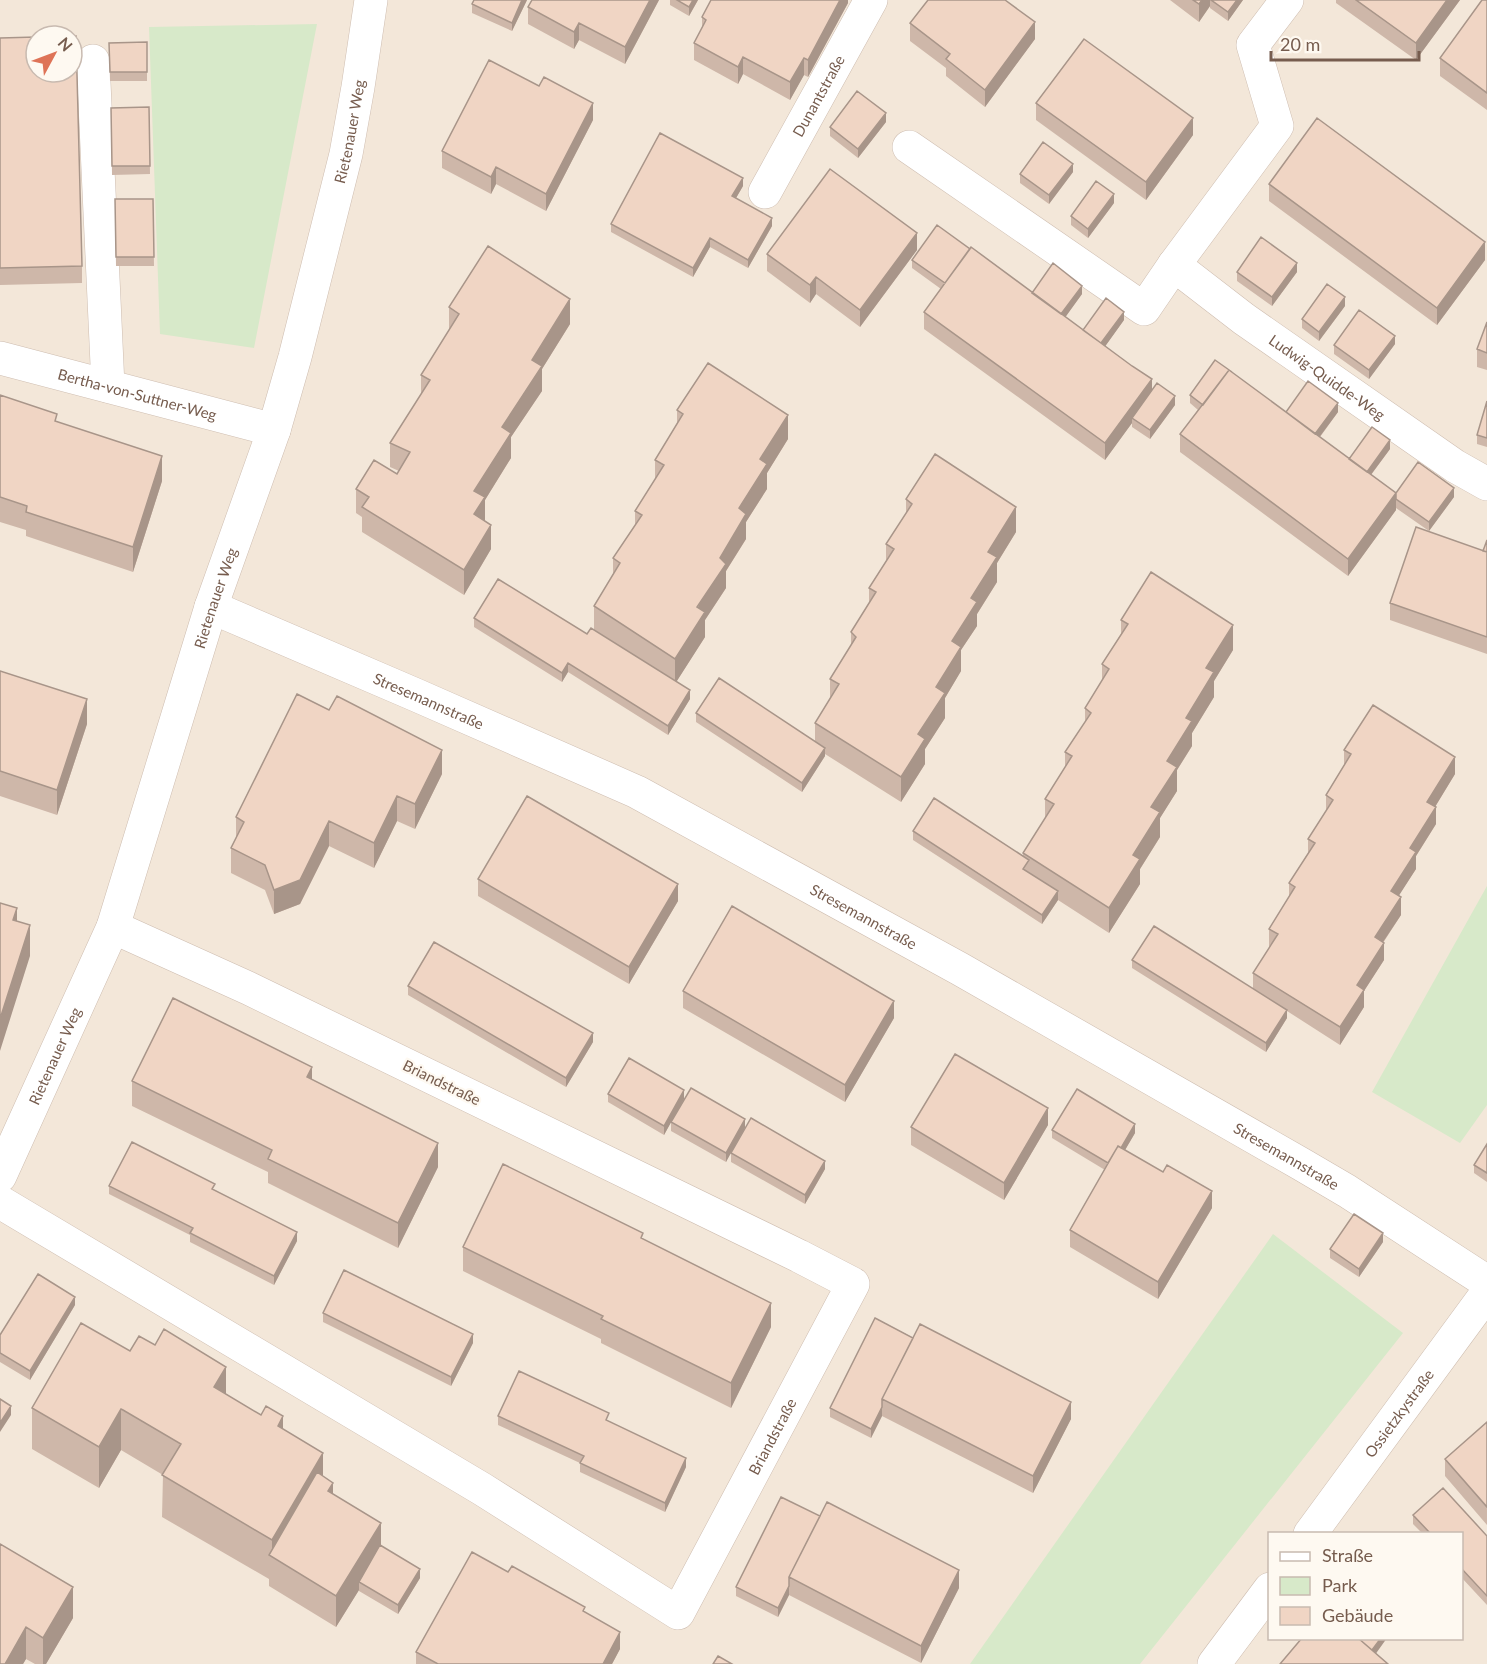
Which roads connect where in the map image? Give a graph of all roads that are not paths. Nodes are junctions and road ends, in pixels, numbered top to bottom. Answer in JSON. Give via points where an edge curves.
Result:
{"nodes":[{"id":1,"x":371,"y":0,"type":"edge"},
{"id":2,"x":871,"y":0,"type":"edge"},
{"id":3,"x":1287,"y":0,"type":"edge"},
{"id":4,"x":93,"y":61,"type":"dead end"},
{"id":5,"x":909,"y":147,"type":"dead end"},
{"id":6,"x":765,"y":192,"type":"dead end"},
{"id":7,"x":1174,"y":265,"type":"junction"},
{"id":8,"x":0,"y":358,"type":"edge"},
{"id":9,"x":108,"y":387,"type":"junction"},
{"id":10,"x":274,"y":430,"type":"junction"},
{"id":11,"x":1487,"y":484,"type":"edge"},
{"id":12,"x":211,"y":607,"type":"junction"},
{"id":13,"x":113,"y":927,"type":"junction"},
{"id":14,"x":0,"y":1176,"type":"edge"},
{"id":15,"x":0,"y":1202,"type":"edge"},
{"id":16,"x":1487,"y":1282,"type":"edge"},
{"id":17,"x":1487,"y":1293,"type":"edge"},
{"id":18,"x":1311,"y":1532,"type":"edge"},
{"id":19,"x":1268,"y":1589,"type":"edge"},
{"id":20,"x":1214,"y":1664,"type":"edge"}],
"edges":[{"from":1,"to":10,"type":"street","name":"Rietenauer Weg","via":[[346,154]]},
{"from":2,"to":6,"type":"street","name":"Dunantstraße"},
{"from":3,"to":7,"type":"street","via":[[1253,45],[1277,126]]},
{"from":4,"to":9,"type":"street"},
{"from":5,"to":7,"type":"street","via":[[1144,309]]},
{"from":7,"to":11,"type":"street","name":"Ludwig-Quidde-Weg","via":[[1263,333]]},
{"from":8,"to":9,"type":"street","name":"Bertha-von-Suttner-Weg"},
{"from":9,"to":10,"type":"street","name":"Bertha-von-Suttner-Weg"},
{"from":10,"to":12,"type":"street","name":"Rietenauer Weg"},
{"from":12,"to":13,"type":"street","name":"Rietenauer Weg"},
{"from":12,"to":16,"type":"street","name":"Stresemannstraße","via":[[638,792],[960,969],[1301,1164]]},
{"from":13,"to":14,"type":"street","name":"Rietenauer Weg"},
{"from":13,"to":15,"type":"street","name":"Briandstraße","via":[[248,988],[853,1284],[678,1613],[482,1489]]},
{"from":17,"to":18,"type":"street","name":"Ossietzkystraße"},
{"from":19,"to":20,"type":"street"}]}
